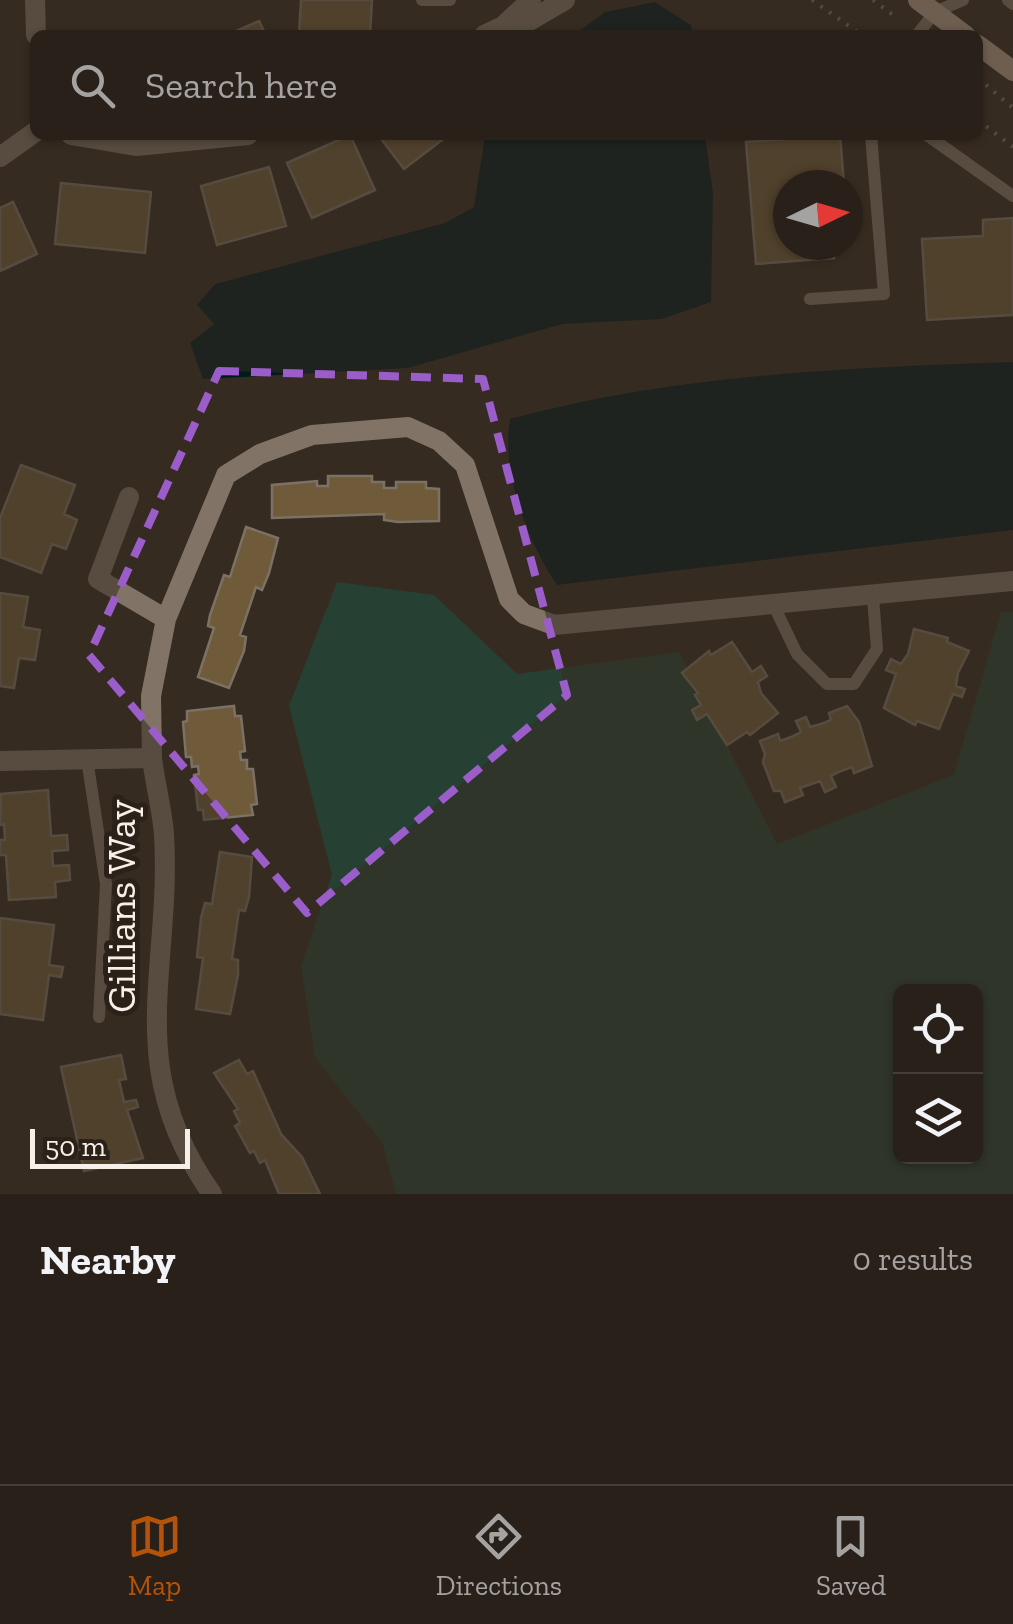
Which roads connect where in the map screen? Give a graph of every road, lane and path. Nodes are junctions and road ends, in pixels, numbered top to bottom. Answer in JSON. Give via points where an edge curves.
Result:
{"nodes":[{"id":1,"x":35,"y":0,"type":"edge"},
{"id":2,"x":422,"y":0,"type":"edge"},
{"id":3,"x":450,"y":0,"type":"edge"},
{"id":4,"x":531,"y":0,"type":"edge"},
{"id":5,"x":565,"y":0,"type":"edge"},
{"id":6,"x":812,"y":0,"type":"edge"},
{"id":7,"x":873,"y":0,"type":"edge"},
{"id":8,"x":963,"y":0,"type":"edge"},
{"id":9,"x":927,"y":6,"type":"edge"},
{"id":10,"x":897,"y":18,"type":"dead end"},
{"id":11,"x":36,"y":30,"type":"edge"},
{"id":12,"x":493,"y":30,"type":"edge"},
{"id":13,"x":855,"y":30,"type":"edge"},
{"id":14,"x":920,"y":30,"type":"edge"},
{"id":15,"x":958,"y":30,"type":"edge"},
{"id":16,"x":983,"y":49,"type":"edge"},
{"id":17,"x":1013,"y":71,"type":"edge"},
{"id":18,"x":983,"y":82,"type":"edge"},
{"id":19,"x":1013,"y":108,"type":"edge"},
{"id":20,"x":983,"y":124,"type":"edge"},
{"id":21,"x":30,"y":136,"type":"edge"},
{"id":22,"x":101,"y":140,"type":"edge"},
{"id":23,"x":197,"y":140,"type":"edge"},
{"id":24,"x":871,"y":140,"type":"edge"},
{"id":25,"x":934,"y":140,"type":"edge"},
{"id":26,"x":1013,"y":147,"type":"edge"},
{"id":27,"x":0,"y":157,"type":"edge"},
{"id":28,"x":1013,"y":196,"type":"edge"},
{"id":29,"x":810,"y":300,"type":"dead end"},
{"id":30,"x":129,"y":498,"type":"dead end"},
{"id":31,"x":1013,"y":581,"type":"edge"},
{"id":32,"x":873,"y":597,"type":"junction"},
{"id":33,"x":774,"y":606,"type":"junction"},
{"id":34,"x":166,"y":619,"type":"junction"},
{"id":35,"x":152,"y":758,"type":"junction"},
{"id":36,"x":87,"y":759,"type":"junction"},
{"id":37,"x":0,"y":761,"type":"edge"},
{"id":38,"x":99,"y":1017,"type":"dead end"},
{"id":39,"x":212,"y":1194,"type":"edge"}],
"edges":[{"from":1,"to":11,"type":"street"},
{"from":2,"to":3,"type":"lane"},
{"from":4,"to":12,"type":"street"},
{"from":5,"to":12,"type":"street","via":[[524,24]]},
{"from":6,"to":13,"type":"path"},
{"from":7,"to":10,"type":"path"},
{"from":8,"to":9,"type":"lane"},
{"from":9,"to":14,"type":"lane"},
{"from":9,"to":15,"type":"main road"},
{"from":16,"to":17,"type":"main road"},
{"from":18,"to":19,"type":"path"},
{"from":20,"to":26,"type":"path"},
{"from":21,"to":27,"type":"street"},
{"from":22,"to":23,"type":"street","via":[[136,146]]},
{"from":24,"to":29,"type":"lane","via":[[884,294]]},
{"from":25,"to":28,"type":"lane"},
{"from":30,"to":34,"type":"street","via":[[98,578]]},
{"from":31,"to":32,"type":"street"},
{"from":32,"to":33,"type":"street"},
{"from":32,"to":33,"type":"lane","via":[[877,650],[854,684],[826,684],[797,654]]},
{"from":33,"to":34,"type":"street","via":[[554,625],[524,614],[509,600],[465,465],[439,441],[408,427],[312,436],[260,454],[226,475]]},
{"from":34,"to":35,"type":"street","via":[[152,696]]},
{"from":35,"to":36,"type":"street","name":"Gillians Way"},
{"from":35,"to":39,"type":"street","name":"Gillians Way","via":[[164,835],[154,1004],[162,1095]]},
{"from":36,"to":37,"type":"street","name":"Gillians Way"},
{"from":36,"to":38,"type":"lane","via":[[106,884]]}]}
